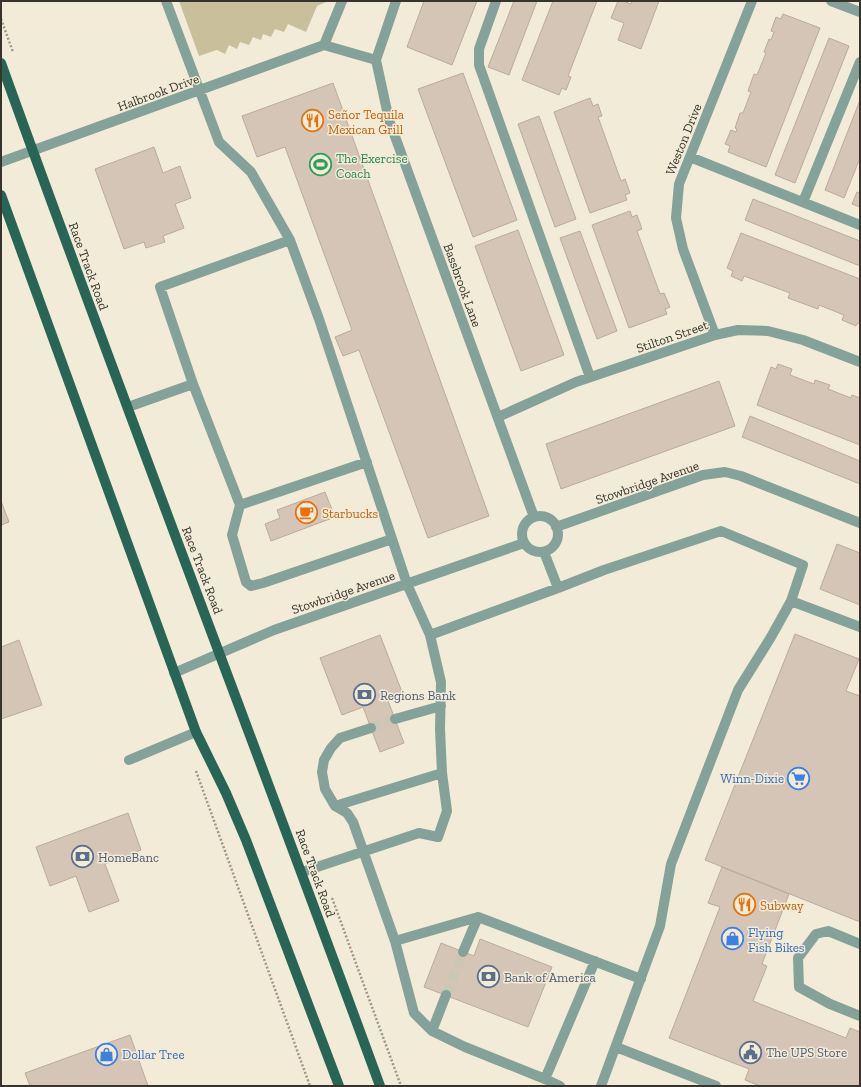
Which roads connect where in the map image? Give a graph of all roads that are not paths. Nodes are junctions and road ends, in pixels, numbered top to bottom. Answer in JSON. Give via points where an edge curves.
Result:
{"nodes":[{"id":1,"x":166,"y":1,"type":"edge"},
{"id":2,"x":342,"y":1,"type":"edge"},
{"id":3,"x":396,"y":1,"type":"edge"},
{"id":4,"x":496,"y":1,"type":"edge"},
{"id":5,"x":752,"y":1,"type":"edge"},
{"id":6,"x":831,"y":1,"type":"edge"},
{"id":7,"x":860,"y":12,"type":"edge"},
{"id":8,"x":324,"y":45,"type":"junction"},
{"id":9,"x":376,"y":60,"type":"junction"},
{"id":10,"x":860,"y":62,"type":"edge"},
{"id":11,"x":1,"y":63,"type":"edge"},
{"id":12,"x":199,"y":91,"type":"junction"},
{"id":13,"x":33,"y":150,"type":"junction"},
{"id":14,"x":690,"y":157,"type":"junction"},
{"id":15,"x":1,"y":162,"type":"edge"},
{"id":16,"x":1,"y":195,"type":"edge"},
{"id":17,"x":803,"y":202,"type":"junction"},
{"id":18,"x":860,"y":225,"type":"edge"},
{"id":19,"x":290,"y":240,"type":"junction"},
{"id":20,"x":715,"y":335,"type":"junction"},
{"id":21,"x":860,"y":362,"type":"edge"},
{"id":22,"x":590,"y":378,"type":"junction"},
{"id":23,"x":193,"y":384,"type":"junction"},
{"id":24,"x":128,"y":407,"type":"junction"},
{"id":25,"x":498,"y":417,"type":"junction"},
{"id":26,"x":367,"y":462,"type":"junction"},
{"id":27,"x":240,"y":505,"type":"junction"},
{"id":28,"x":534,"y":517,"type":"junction"},
{"id":29,"x":860,"y":523,"type":"edge"},
{"id":30,"x":556,"y":527,"type":"junction"},
{"id":31,"x":392,"y":539,"type":"junction"},
{"id":32,"x":524,"y":544,"type":"junction"},
{"id":33,"x":544,"y":552,"type":"junction"},
{"id":34,"x":407,"y":584,"type":"junction"},
{"id":35,"x":558,"y":588,"type":"junction"},
{"id":36,"x":791,"y":601,"type":"junction"},
{"id":37,"x":860,"y":627,"type":"edge"},
{"id":38,"x":430,"y":635,"type":"junction"},
{"id":39,"x":221,"y":654,"type":"junction"},
{"id":40,"x":174,"y":673,"type":"junction"},
{"id":41,"x":441,"y":706,"type":"junction"},
{"id":42,"x":395,"y":719,"type":"tunnel mouth"},
{"id":43,"x":371,"y":728,"type":"tunnel mouth"},
{"id":44,"x":196,"y":732,"type":"junction"},
{"id":45,"x":129,"y":760,"type":"dead end"},
{"id":46,"x":442,"y":772,"type":"junction"},
{"id":47,"x":335,"y":806,"type":"junction"},
{"id":48,"x":364,"y":852,"type":"junction"},
{"id":49,"x":302,"y":872,"type":"junction"},
{"id":50,"x":478,"y":917,"type":"junction"},
{"id":51,"x":395,"y":941,"type":"junction"},
{"id":52,"x":860,"y":944,"type":"edge"},
{"id":53,"x":463,"y":952,"type":"tunnel mouth"},
{"id":54,"x":595,"y":961,"type":"junction"},
{"id":55,"x":640,"y":979,"type":"junction"},
{"id":56,"x":446,"y":995,"type":"tunnel mouth"},
{"id":57,"x":860,"y":1016,"type":"edge"},
{"id":58,"x":432,"y":1031,"type":"junction"},
{"id":59,"x":616,"y":1047,"type":"junction"},
{"id":60,"x":545,"y":1079,"type":"junction"},
{"id":61,"x":339,"y":1086,"type":"edge"},
{"id":62,"x":380,"y":1086,"type":"edge"},
{"id":63,"x":560,"y":1086,"type":"edge"},
{"id":64,"x":601,"y":1086,"type":"edge"},
{"id":65,"x":716,"y":1086,"type":"edge"}],
"edges":[{"from":1,"to":12,"type":"street"},
{"from":2,"to":8,"type":"street"},
{"from":3,"to":9,"type":"street"},
{"from":4,"to":22,"type":"street","via":[[478,49],[479,65]]},
{"from":5,"to":14,"type":"street","name":"Weston Drive"},
{"from":6,"to":7,"type":"street"},
{"from":8,"to":9,"type":"street"},
{"from":8,"to":12,"type":"street","name":"Halbrook Drive"},
{"from":9,"to":25,"type":"street","name":"Bassbrook Lane","via":[[389,120]]},
{"from":10,"to":17,"type":"street"},
{"from":11,"to":13,"type":"main road","name":"Race Track Road"},
{"from":12,"to":13,"type":"street","name":"Halbrook Drive"},
{"from":12,"to":19,"type":"street","via":[[219,142],[251,172]]},
{"from":13,"to":15,"type":"street","name":"Halbrook Drive"},
{"from":13,"to":24,"type":"main road","name":"Race Track Road"},
{"from":14,"to":17,"type":"street"},
{"from":14,"to":20,"type":"street","name":"Weston Drive","via":[[679,184],[676,218],[683,249]]},
{"from":16,"to":40,"type":"main road"},
{"from":17,"to":18,"type":"street"},
{"from":19,"to":23,"type":"street","via":[[160,287]]},
{"from":19,"to":26,"type":"street"},
{"from":20,"to":21,"type":"street","name":"Stilton Street","via":[[738,330],[768,331],[803,340]]},
{"from":20,"to":22,"type":"street","name":"Stilton Street"},
{"from":22,"to":25,"type":"street","name":"Stilton Street"},
{"from":23,"to":24,"type":"street"},
{"from":23,"to":27,"type":"street"},
{"from":24,"to":39,"type":"main road","name":"Race Track Road"},
{"from":25,"to":28,"type":"street","name":"Bassbrook Lane"},
{"from":26,"to":27,"type":"street"},
{"from":26,"to":31,"type":"street"},
{"from":27,"to":31,"type":"street","via":[[232,536],[246,582],[251,586]]},
{"from":28,"to":30,"type":"street","via":[[546,517]]},
{"from":28,"to":32,"type":"street","via":[[524,525]]},
{"from":29,"to":30,"type":"street","name":"Stowbridge Avenue","via":[[725,472],[703,475]]},
{"from":30,"to":33,"type":"street","via":[[557,540],[553,547]]},
{"from":31,"to":34,"type":"street"},
{"from":32,"to":33,"type":"street","via":[[532,550]]},
{"from":32,"to":34,"type":"street","name":"Stowbridge Avenue"},
{"from":33,"to":35,"type":"street"},
{"from":34,"to":38,"type":"street"},
{"from":34,"to":39,"type":"street","name":"Stowbridge Avenue","via":[[274,630]]},
{"from":35,"to":36,"type":"street","via":[[721,531],[803,565]]},
{"from":35,"to":38,"type":"street"},
{"from":36,"to":37,"type":"street"},
{"from":36,"to":55,"type":"street","via":[[738,690],[671,864],[660,926]]},
{"from":38,"to":41,"type":"street","via":[[441,682]]},
{"from":39,"to":40,"type":"street","name":"Stowbridge Avenue"},
{"from":39,"to":49,"type":"main road","name":"Race Track Road"},
{"from":40,"to":44,"type":"main road"},
{"from":41,"to":42,"type":"street"},
{"from":41,"to":46,"type":"street"},
{"from":43,"to":47,"type":"street","via":[[340,738],[324,760],[322,772],[326,789]]},
{"from":44,"to":45,"type":"street"},
{"from":44,"to":61,"type":"main road","via":[[246,840]]},
{"from":46,"to":47,"type":"street"},
{"from":46,"to":48,"type":"street","via":[[447,811],[438,837],[420,833]]},
{"from":47,"to":48,"type":"street","via":[[353,822]]},
{"from":48,"to":49,"type":"street"},
{"from":48,"to":51,"type":"street"},
{"from":49,"to":62,"type":"main road","name":"Race Track Road"},
{"from":50,"to":51,"type":"street"},
{"from":50,"to":53,"type":"street"},
{"from":50,"to":54,"type":"street"},
{"from":51,"to":58,"type":"street","via":[[414,1013]]},
{"from":52,"to":57,"type":"street","via":[[828,930],[816,934],[798,958],[799,987],[830,1004]]},
{"from":54,"to":55,"type":"street"},
{"from":54,"to":60,"type":"street"},
{"from":55,"to":59,"type":"street"},
{"from":56,"to":58,"type":"street"},
{"from":58,"to":60,"type":"street"},
{"from":59,"to":64,"type":"street"},
{"from":59,"to":65,"type":"street"},
{"from":60,"to":63,"type":"street"}]}
